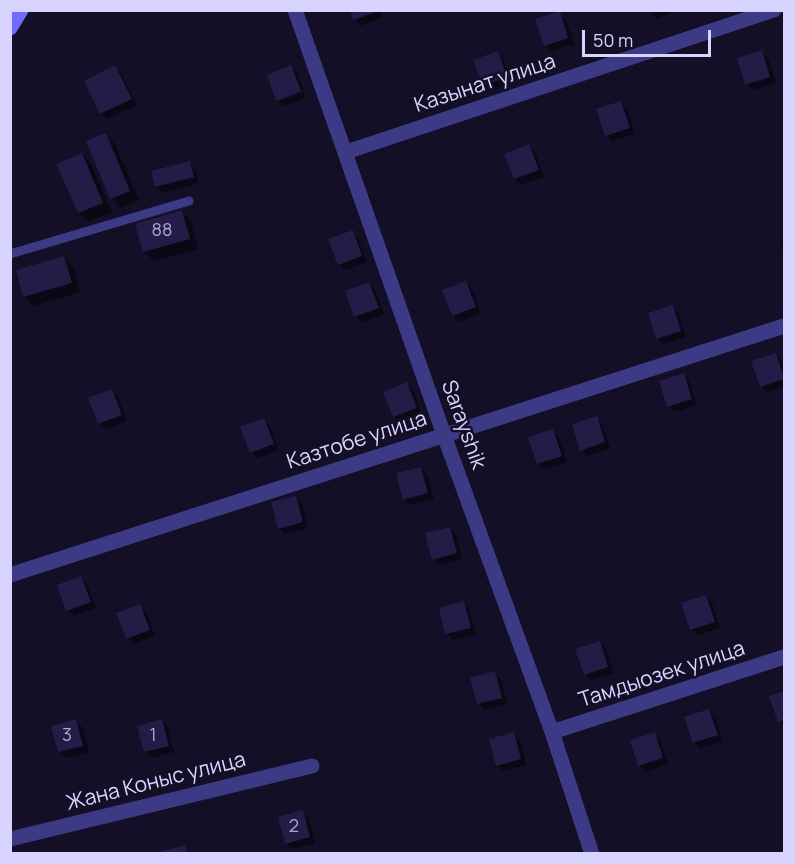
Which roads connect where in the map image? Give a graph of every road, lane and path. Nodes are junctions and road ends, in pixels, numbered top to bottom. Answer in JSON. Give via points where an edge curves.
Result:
{"nodes":[{"id":1,"x":21,"y":10,"type":"edge"},
{"id":2,"x":295,"y":10,"type":"edge"},
{"id":3,"x":774,"y":10,"type":"edge"},
{"id":4,"x":10,"y":28,"type":"edge"},
{"id":5,"x":346,"y":152,"type":"junction"},
{"id":6,"x":189,"y":201,"type":"dead end"},
{"id":7,"x":10,"y":254,"type":"edge"},
{"id":8,"x":784,"y":326,"type":"edge"},
{"id":9,"x":444,"y":435,"type":"junction"},
{"id":10,"x":10,"y":575,"type":"edge"},
{"id":11,"x":784,"y":657,"type":"edge"},
{"id":12,"x":552,"y":732,"type":"junction"},
{"id":13,"x":312,"y":766,"type":"dead end"},
{"id":14,"x":10,"y":839,"type":"edge"},
{"id":15,"x":592,"y":854,"type":"edge"}],
"edges":[{"from":1,"to":4,"type":"main road"},
{"from":2,"to":5,"type":"street","name":"Sarayshik"},
{"from":3,"to":5,"type":"street","name":"Казынат улица"},
{"from":5,"to":9,"type":"street","name":"Sarayshik"},
{"from":6,"to":7,"type":"lane"},
{"from":8,"to":9,"type":"street","name":"Казтобе улица"},
{"from":9,"to":10,"type":"street","name":"Казтобе улица"},
{"from":9,"to":12,"type":"street","name":"Sarayshik"},
{"from":11,"to":12,"type":"street","name":"Тамдыозек улица"},
{"from":12,"to":15,"type":"street","name":"Sarayshik"},
{"from":13,"to":14,"type":"street","name":"Жана Коныс улица"}]}
